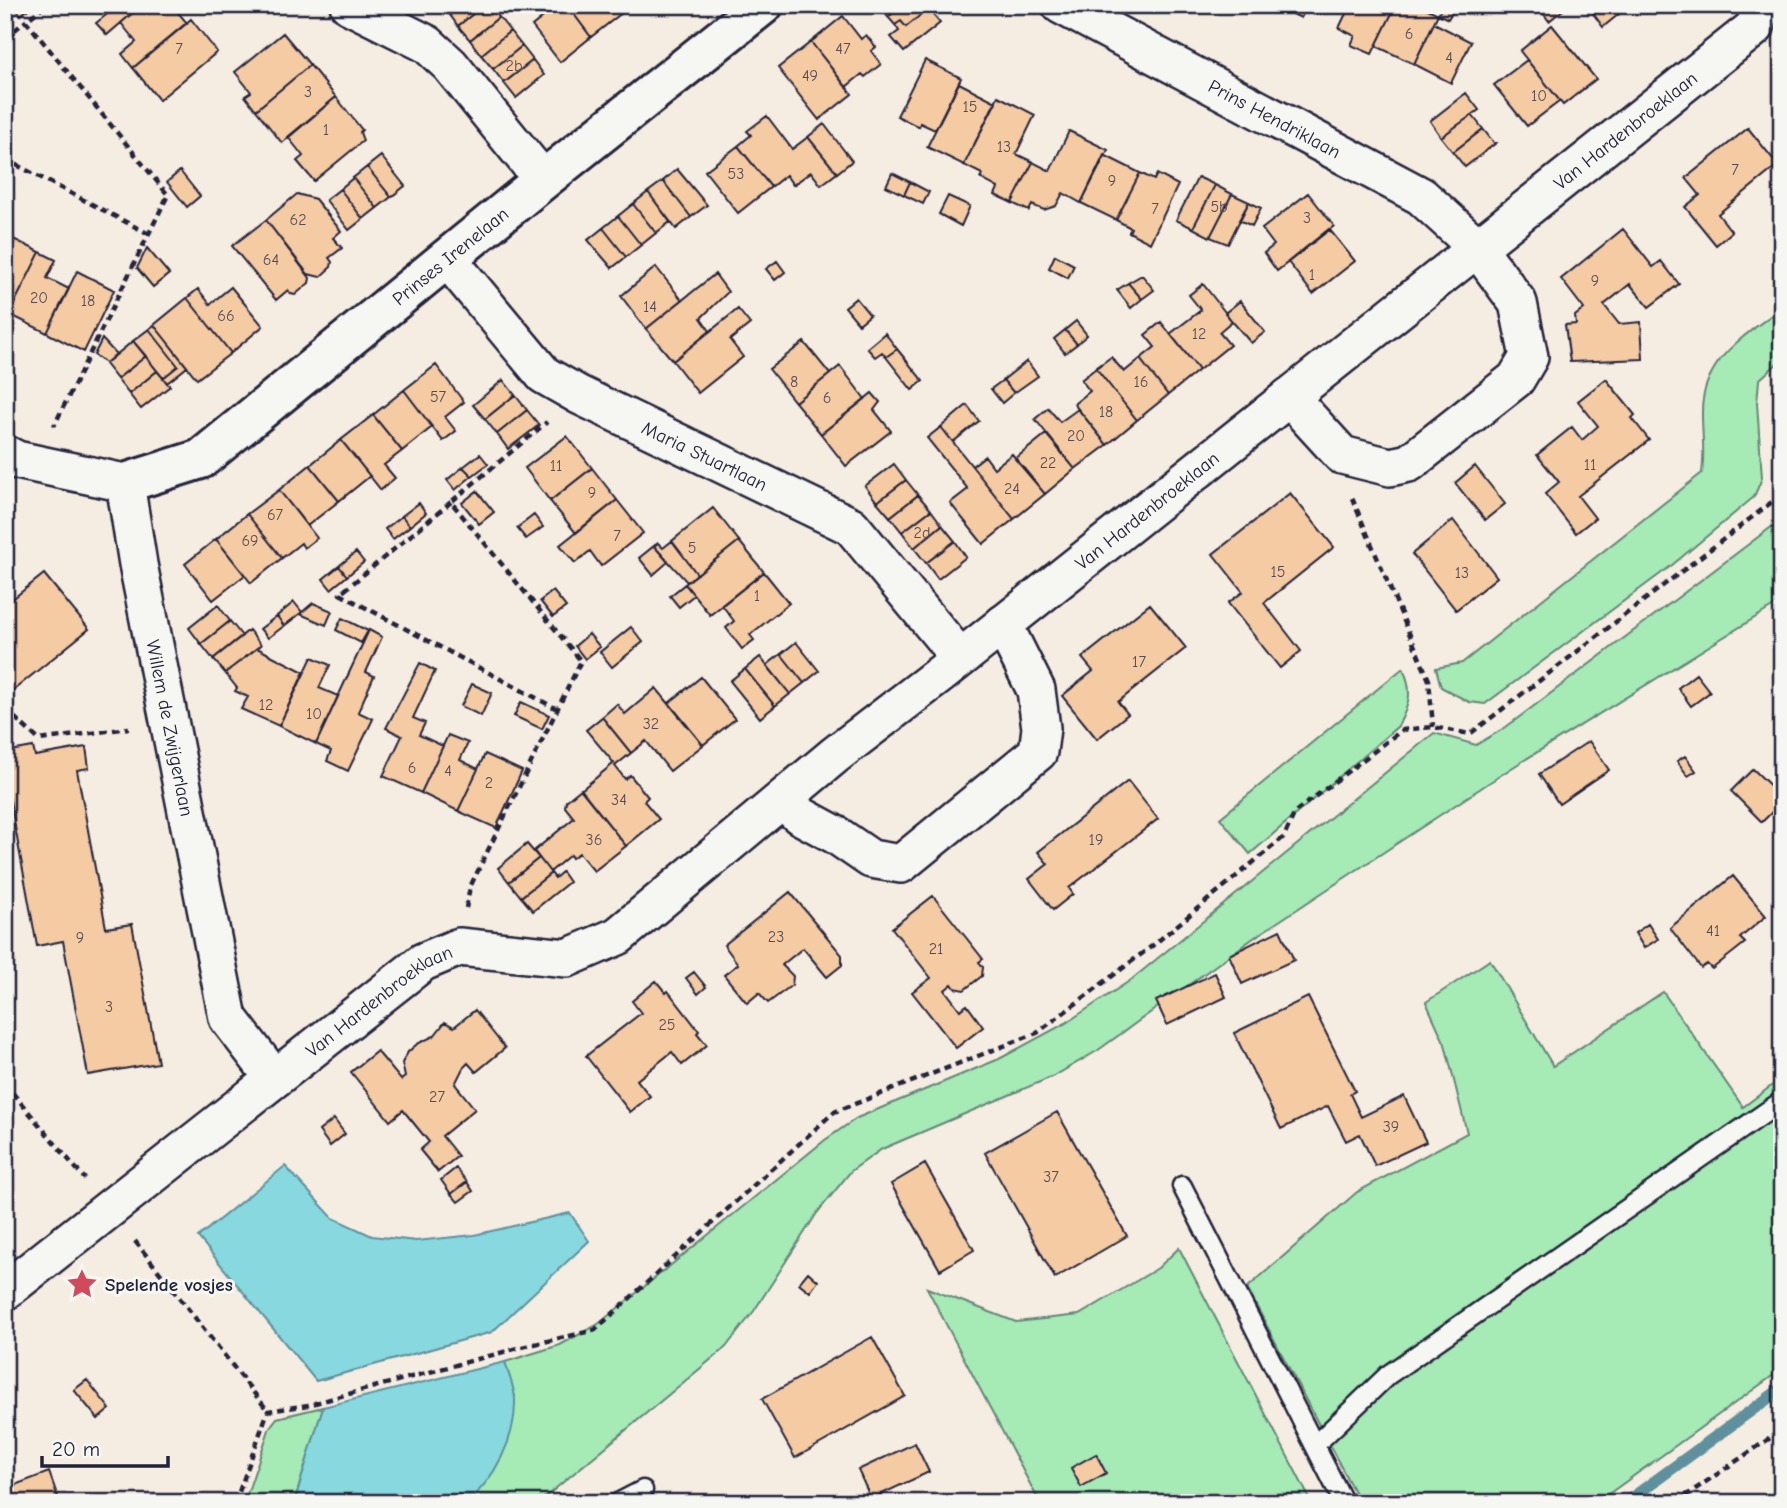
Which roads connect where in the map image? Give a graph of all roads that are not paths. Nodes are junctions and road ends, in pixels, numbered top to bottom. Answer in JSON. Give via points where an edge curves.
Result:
{"nodes":[{"id":1,"x":349,"y":5,"type":"edge"},
{"id":2,"x":763,"y":5,"type":"edge"},
{"id":3,"x":1061,"y":5,"type":"edge"},
{"id":4,"x":1761,"y":5,"type":"edge"},
{"id":5,"x":543,"y":180,"type":"junction"},
{"id":6,"x":1476,"y":247,"type":"junction"},
{"id":7,"x":447,"y":258,"type":"junction"},
{"id":8,"x":1289,"y":397,"type":"junction"},
{"id":9,"x":16,"y":462,"type":"edge"},
{"id":10,"x":125,"y":483,"type":"junction"},
{"id":11,"x":1003,"y":624,"type":"junction"},
{"id":12,"x":960,"y":658,"type":"junction"},
{"id":13,"x":782,"y":800,"type":"junction"},
{"id":14,"x":274,"y":1078,"type":"junction"},
{"id":15,"x":1782,"y":1101,"type":"edge"},
{"id":16,"x":1182,"y":1186,"type":"dead end"},
{"id":17,"x":5,"y":1291,"type":"edge"},
{"id":18,"x":1315,"y":1445,"type":"junction"},
{"id":19,"x":643,"y":1490,"type":"dead end"},
{"id":20,"x":618,"y":1503,"type":"edge"},
{"id":21,"x":1344,"y":1503,"type":"edge"}],
"edges":[{"from":1,"to":5,"type":"street","via":[[427,44],[450,65]]},
{"from":2,"to":5,"type":"street","name":"Prinses Irenelaan"},
{"from":3,"to":6,"type":"street","name":"Prins Hendriklaan","via":[[1421,196]]},
{"from":4,"to":6,"type":"street","name":"Van Hardenbroeklaan","via":[[1755,27]]},
{"from":5,"to":7,"type":"street","name":"Prinses Irenelaan"},
{"from":6,"to":8,"type":"street","name":"Van Hardenbroeklaan"},
{"from":6,"to":8,"type":"street","via":[[1518,303],[1529,357],[1516,379],[1409,463],[1390,467],[1342,455]]},
{"from":7,"to":10,"type":"street","name":"Prinses Irenelaan","via":[[201,459]]},
{"from":7,"to":12,"type":"street","name":"Maria Stuartlaan","via":[[544,375],[851,526]]},
{"from":8,"to":11,"type":"street","name":"Van Hardenbroeklaan"},
{"from":9,"to":10,"type":"street"},
{"from":10,"to":14,"type":"street","name":"Willem de Zwijgerlaan","via":[[228,1018]]},
{"from":11,"to":12,"type":"street","name":"Van Hardenbroeklaan"},
{"from":11,"to":13,"type":"street","via":[[1037,690],[1038,752],[901,864],[871,859]]},
{"from":12,"to":13,"type":"street","name":"Van Hardenbroeklaan"},
{"from":13,"to":14,"type":"street","name":"Van Hardenbroeklaan","via":[[618,936],[567,958],[458,947],[423,962]]},
{"from":14,"to":17,"type":"street","name":"Van Hardenbroeklaan"},
{"from":15,"to":18,"type":"lane","via":[[1388,1375]]},
{"from":16,"to":18,"type":"lane"},
{"from":18,"to":21,"type":"lane"},
{"from":19,"to":20,"type":"lane"}]}
